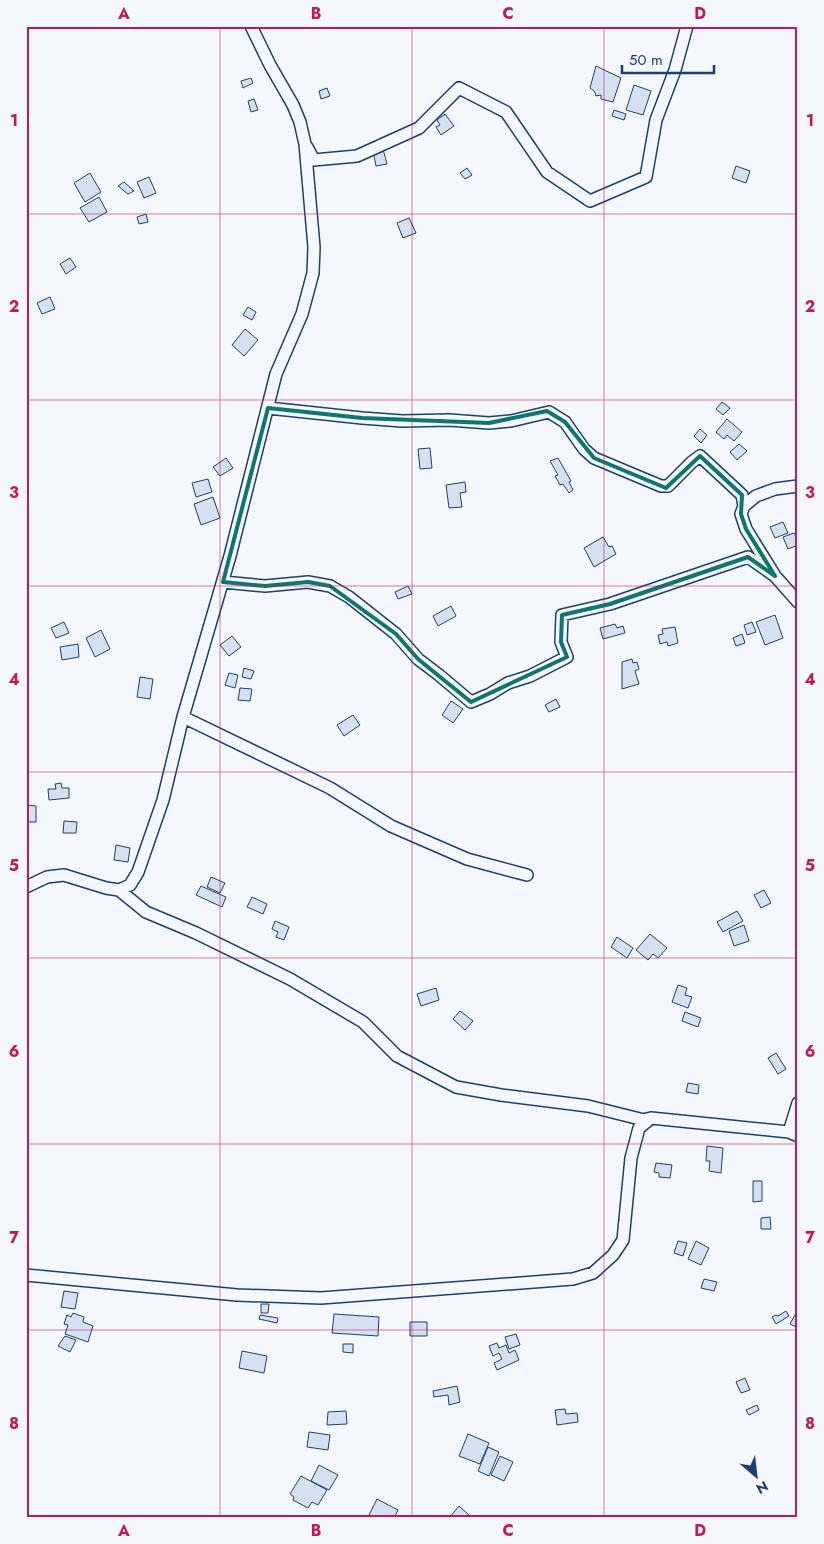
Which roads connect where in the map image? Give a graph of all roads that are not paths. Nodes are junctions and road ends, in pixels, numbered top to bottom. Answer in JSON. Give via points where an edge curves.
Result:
{"nodes":[{"id":1,"x":252,"y":26,"type":"edge"},
{"id":2,"x":687,"y":26,"type":"edge"},
{"id":3,"x":305,"y":144,"type":"junction"},
{"id":4,"x":268,"y":408,"type":"junction"},
{"id":5,"x":798,"y":486,"type":"edge"},
{"id":6,"x":744,"y":506,"type":"junction"},
{"id":7,"x":775,"y":576,"type":"junction"},
{"id":8,"x":223,"y":582,"type":"junction"},
{"id":9,"x":798,"y":602,"type":"edge"},
{"id":10,"x":183,"y":717,"type":"junction"},
{"id":11,"x":527,"y":875,"type":"dead end"},
{"id":12,"x":26,"y":887,"type":"edge"},
{"id":13,"x":119,"y":890,"type":"junction"},
{"id":14,"x":798,"y":1104,"type":"edge"},
{"id":15,"x":651,"y":1118,"type":"junction"},
{"id":16,"x":794,"y":1134,"type":"edge"},
{"id":17,"x":26,"y":1275,"type":"edge"}],
"edges":[{"from":1,"to":3,"type":"street","via":[[293,105]]},
{"from":2,"to":3,"type":"street","via":[[676,70],[656,120],[646,177],[590,202],[547,172],[506,112],[460,88],[419,128],[357,156],[314,160]]},
{"from":3,"to":4,"type":"street","via":[[314,247],[313,273],[302,314],[276,374]]},
{"from":4,"to":6,"type":"street","via":[[372,419],[489,423],[549,412],[565,422],[594,458],[662,486],[668,486],[700,456],[742,495]]},
{"from":4,"to":8,"type":"street"},
{"from":5,"to":6,"type":"street","via":[[756,496]]},
{"from":6,"to":7,"type":"street","via":[[741,514],[746,528]]},
{"from":7,"to":8,"type":"street","via":[[748,557],[610,604],[562,615],[560,642],[567,656],[471,702],[418,659],[396,634],[330,586],[308,582],[265,586]]},
{"from":7,"to":9,"type":"street"},
{"from":8,"to":10,"type":"street"},
{"from":10,"to":11,"type":"street","via":[[330,788],[391,826],[467,859]]},
{"from":10,"to":13,"type":"street","via":[[163,800],[145,854],[130,885]]},
{"from":12,"to":13,"type":"street","via":[[47,877],[64,875]]},
{"from":13,"to":15,"type":"street","via":[[146,912],[290,979],[363,1022],[397,1056],[456,1087],[588,1106],[644,1120]]},
{"from":14,"to":16,"type":"street"},
{"from":15,"to":16,"type":"street"},
{"from":15,"to":17,"type":"street","via":[[639,1128],[631,1158],[623,1240],[593,1274],[573,1279],[321,1298],[237,1295]]}]}
